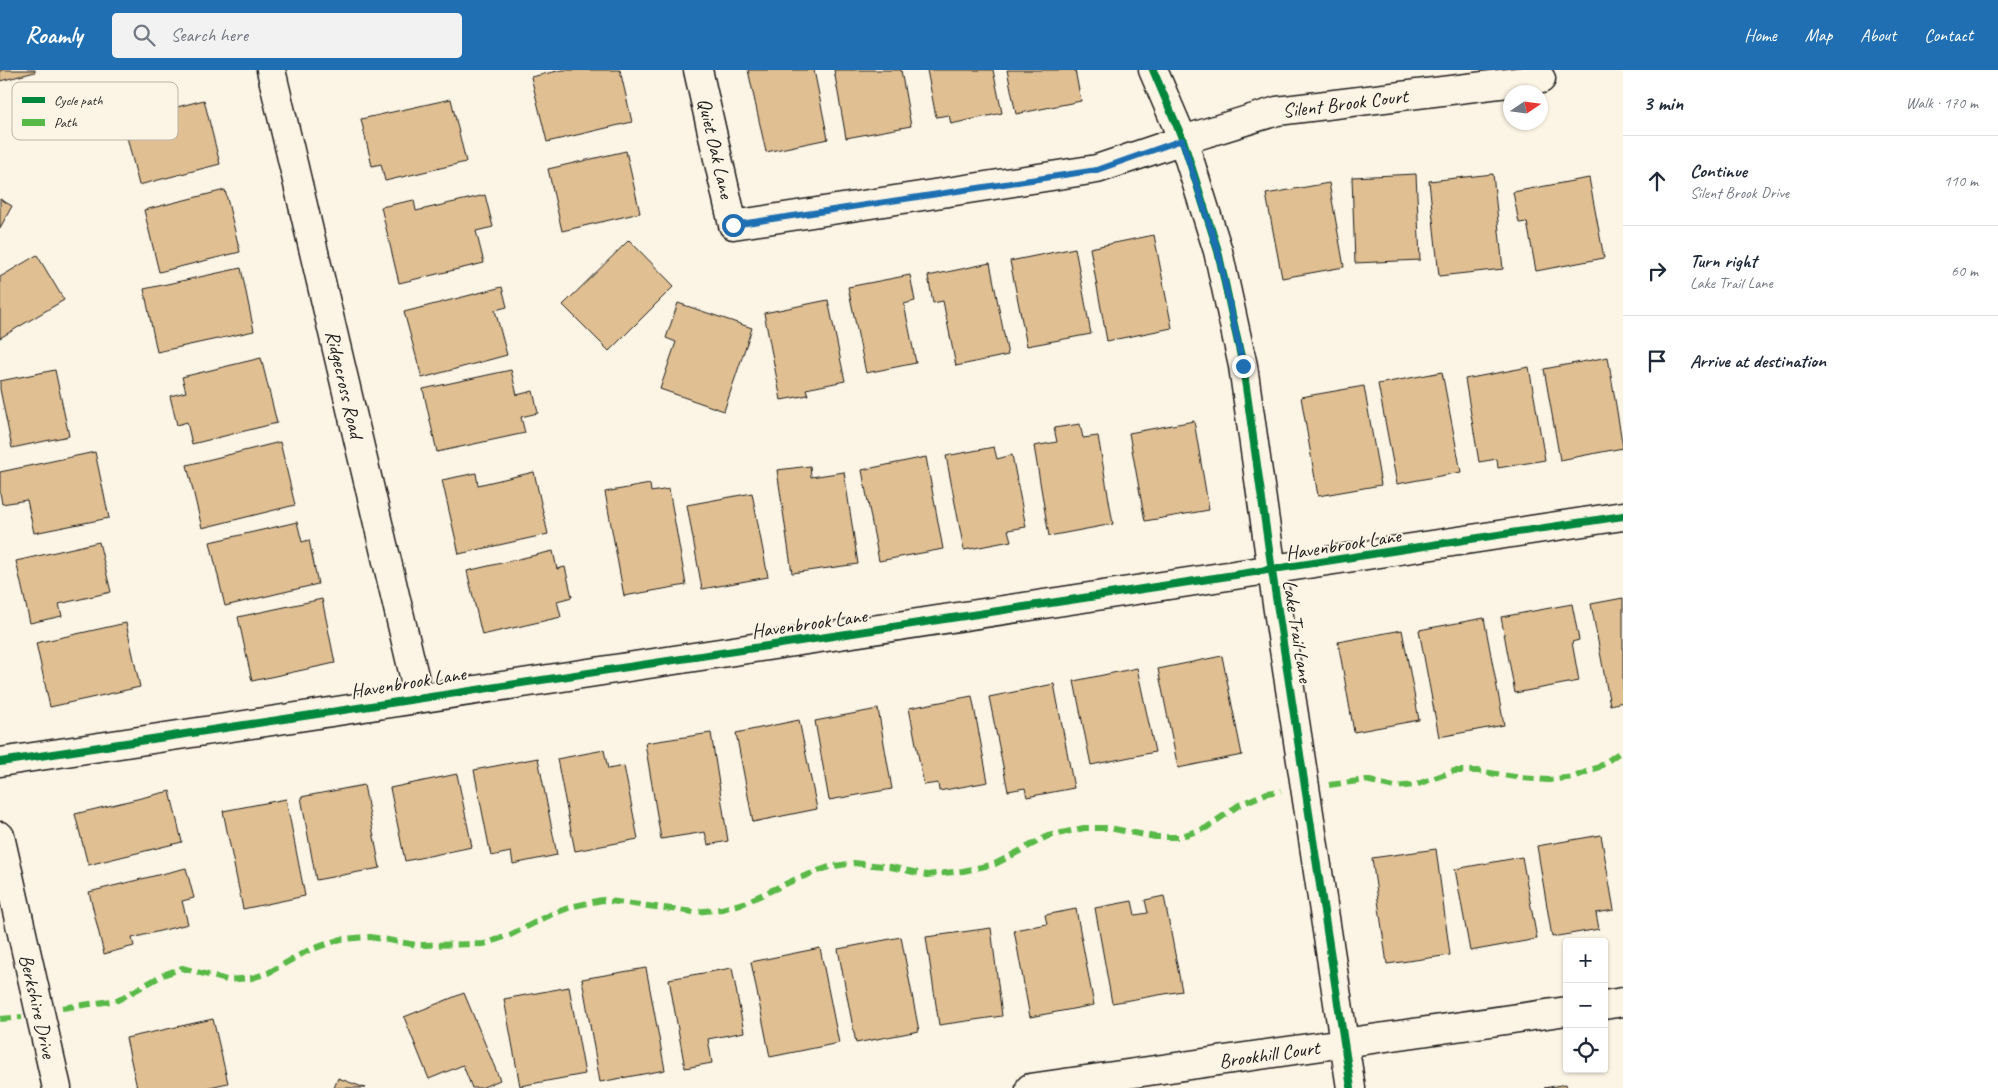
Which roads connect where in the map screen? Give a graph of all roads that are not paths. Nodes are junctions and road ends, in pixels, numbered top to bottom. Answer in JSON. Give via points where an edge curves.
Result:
{"nodes":[{"id":1,"x":271,"y":70,"type":"edge"},
{"id":2,"x":698,"y":70,"type":"edge"},
{"id":3,"x":1153,"y":70,"type":"edge"},
{"id":4,"x":1541,"y":79,"type":"dead end"},
{"id":5,"x":1182,"y":140,"type":"junction"},
{"id":6,"x":733,"y":225,"type":"joint"},
{"id":7,"x":1623,"y":516,"type":"edge"},
{"id":8,"x":1272,"y":571,"type":"junction"},
{"id":9,"x":419,"y":697,"type":"junction"},
{"id":10,"x":0,"y":762,"type":"edge"},
{"id":11,"x":0,"y":836,"type":"edge"},
{"id":12,"x":1623,"y":1002,"type":"edge"},
{"id":13,"x":1608,"y":1004,"type":"edge"},
{"id":14,"x":1563,"y":1012,"type":"edge"},
{"id":15,"x":1344,"y":1044,"type":"junction"},
{"id":16,"x":57,"y":1088,"type":"edge"},
{"id":17,"x":1030,"y":1088,"type":"edge"},
{"id":18,"x":1351,"y":1088,"type":"edge"}],
"edges":[{"from":1,"to":9,"type":"street","name":"Ridgecross Road"},
{"from":2,"to":6,"type":"street","name":"Quiet Oak Lane"},
{"from":3,"to":5,"type":"street","name":"Lake Trail Lane"},
{"from":4,"to":5,"type":"street","name":"Silent Brook Court","via":[[1276,111]]},
{"from":5,"to":6,"type":"street","name":"Silent Brook Court","via":[[1097,170]]},
{"from":5,"to":8,"type":"street","name":"Lake Trail Lane","via":[[1218,251],[1243,366]]},
{"from":7,"to":8,"type":"street","name":"Havenbrook Lane"},
{"from":8,"to":9,"type":"street","name":"Havenbrook Lane"},
{"from":8,"to":15,"type":"street","name":"Lake Trail Lane"},
{"from":9,"to":10,"type":"street","name":"Havenbrook Lane"},
{"from":11,"to":16,"type":"street","name":"Berkshire Drive"},
{"from":12,"to":13,"type":"street"},
{"from":14,"to":15,"type":"street","name":"Brookhill Court"},
{"from":15,"to":17,"type":"street","name":"Brookhill Court"},
{"from":15,"to":18,"type":"street","name":"Lake Trail Lane"}]}
